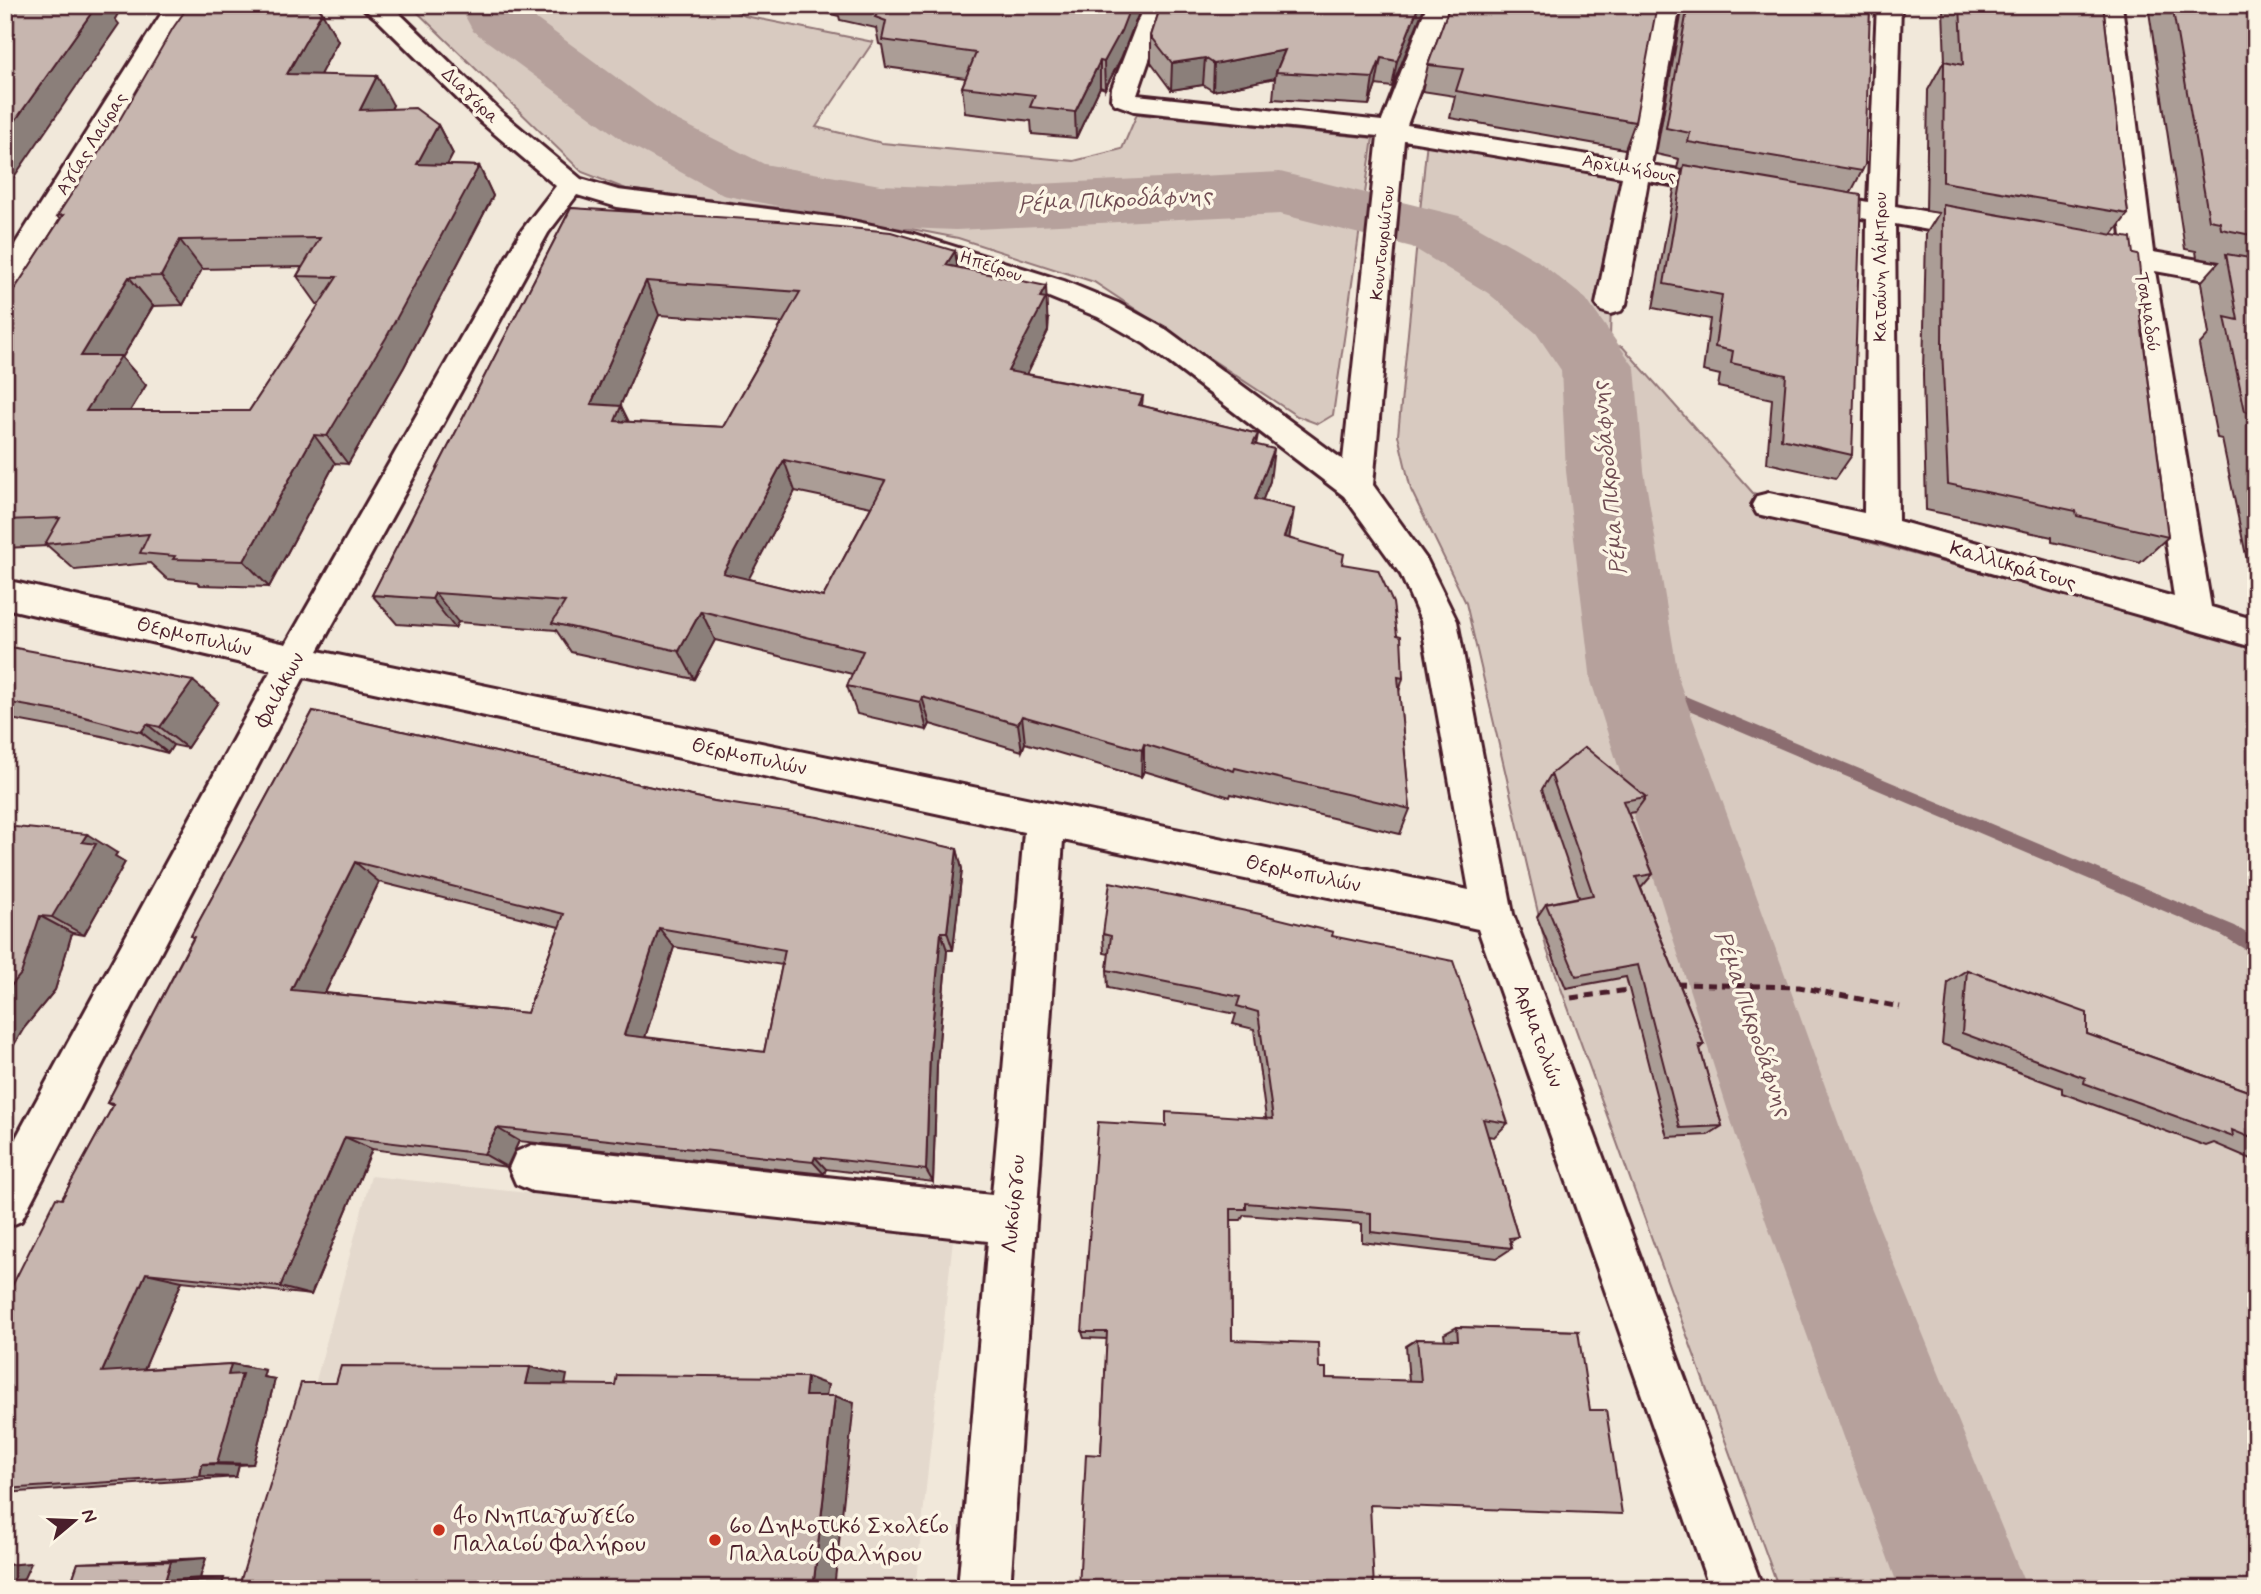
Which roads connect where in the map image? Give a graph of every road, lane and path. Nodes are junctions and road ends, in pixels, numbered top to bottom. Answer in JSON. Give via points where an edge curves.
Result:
{"nodes":[{"id":1,"x":179,"y":5,"type":"edge"},
{"id":2,"x":371,"y":5,"type":"edge"},
{"id":3,"x":1156,"y":5,"type":"edge"},
{"id":4,"x":1439,"y":5,"type":"edge"},
{"id":5,"x":1668,"y":5,"type":"edge"},
{"id":6,"x":1889,"y":5,"type":"edge"},
{"id":7,"x":2110,"y":5,"type":"edge"},
{"id":8,"x":1392,"y":130,"type":"junction"},
{"id":9,"x":1635,"y":170,"type":"junction"},
{"id":10,"x":571,"y":185,"type":"junction"},
{"id":11,"x":1758,"y":191,"type":"edge"},
{"id":12,"x":1785,"y":196,"type":"edge"},
{"id":13,"x":1881,"y":213,"type":"junction"},
{"id":14,"x":2012,"y":236,"type":"edge"},
{"id":15,"x":2064,"y":245,"type":"edge"},
{"id":16,"x":2138,"y":258,"type":"junction"},
{"id":17,"x":2256,"y":280,"type":"edge"},
{"id":18,"x":5,"y":283,"type":"edge"},
{"id":19,"x":1611,"y":304,"type":"dead end"},
{"id":20,"x":1356,"y":487,"type":"junction"},
{"id":21,"x":1769,"y":505,"type":"dead end"},
{"id":22,"x":1881,"y":529,"type":"junction"},
{"id":23,"x":5,"y":594,"type":"edge"},
{"id":24,"x":2194,"y":617,"type":"junction"},
{"id":25,"x":2256,"y":634,"type":"edge"},
{"id":26,"x":295,"y":660,"type":"junction"},
{"id":27,"x":1045,"y":819,"type":"junction"},
{"id":28,"x":1493,"y":914,"type":"junction"},
{"id":29,"x":1669,"y":985,"type":"edge"},
{"id":30,"x":1643,"y":988,"type":"edge"},
{"id":31,"x":1526,"y":1004,"type":"junction"},
{"id":32,"x":1900,"y":1007,"type":"dead end"},
{"id":33,"x":532,"y":1168,"type":"dead end"},
{"id":34,"x":5,"y":1205,"type":"edge"},
{"id":35,"x":1012,"y":1220,"type":"junction"},
{"id":36,"x":984,"y":1589,"type":"edge"},
{"id":37,"x":1737,"y":1589,"type":"edge"}],
"edges":[{"from":1,"to":18,"type":"street","name":"Αγίας Λαύρας"},
{"from":2,"to":10,"type":"street","name":"Διαγόρα"},
{"from":3,"to":8,"type":"street","name":"Αρχιμήδους","via":[[1124,99]]},
{"from":4,"to":8,"type":"street","name":"Κουντουριώτου"},
{"from":5,"to":9,"type":"street"},
{"from":6,"to":13,"type":"street","name":"Κατσώνη Λάμπρου"},
{"from":7,"to":16,"type":"street","name":"Τσαμαδού"},
{"from":8,"to":9,"type":"street","name":"Αρχιμήδους"},
{"from":8,"to":20,"type":"street","name":"Κουντουριώτου"},
{"from":9,"to":11,"type":"street","name":"Αρχιμήδους"},
{"from":9,"to":19,"type":"street"},
{"from":10,"to":20,"type":"street","name":"Ηπείρου","via":[[617,198],[914,243],[1054,288],[1108,310],[1156,337]]},
{"from":10,"to":26,"type":"street","name":"Φαιάκων","via":[[536,230]]},
{"from":12,"to":13,"type":"street"},
{"from":13,"to":14,"type":"street"},
{"from":13,"to":22,"type":"street","name":"Κατσώνη Λάμπρου"},
{"from":15,"to":16,"type":"street"},
{"from":16,"to":17,"type":"street"},
{"from":16,"to":24,"type":"street","name":"Τσαμαδού"},
{"from":20,"to":28,"type":"street","name":"Αρματολών","via":[[1415,569],[1439,621]]},
{"from":21,"to":22,"type":"street","name":"Καλλικράτους"},
{"from":22,"to":24,"type":"street","name":"Καλλικράτους"},
{"from":23,"to":26,"type":"street","name":"Θερμοπυλών"},
{"from":24,"to":25,"type":"street","name":"Καλλικράτους"},
{"from":26,"to":27,"type":"street","name":"Θερμοπυλών"},
{"from":26,"to":34,"type":"street","name":"Φαιάκων"},
{"from":27,"to":28,"type":"street","name":"Θερμοπυλών"},
{"from":27,"to":35,"type":"street","name":"Λυκούργου"},
{"from":28,"to":31,"type":"street","name":"Αρματολών"},
{"from":29,"to":32,"type":"path","via":[[1799,987]]},
{"from":30,"to":31,"type":"path"},
{"from":31,"to":37,"type":"street","name":"Αρματολών"},
{"from":33,"to":35,"type":"street"},
{"from":35,"to":36,"type":"street","name":"Λυκούργου"}]}
